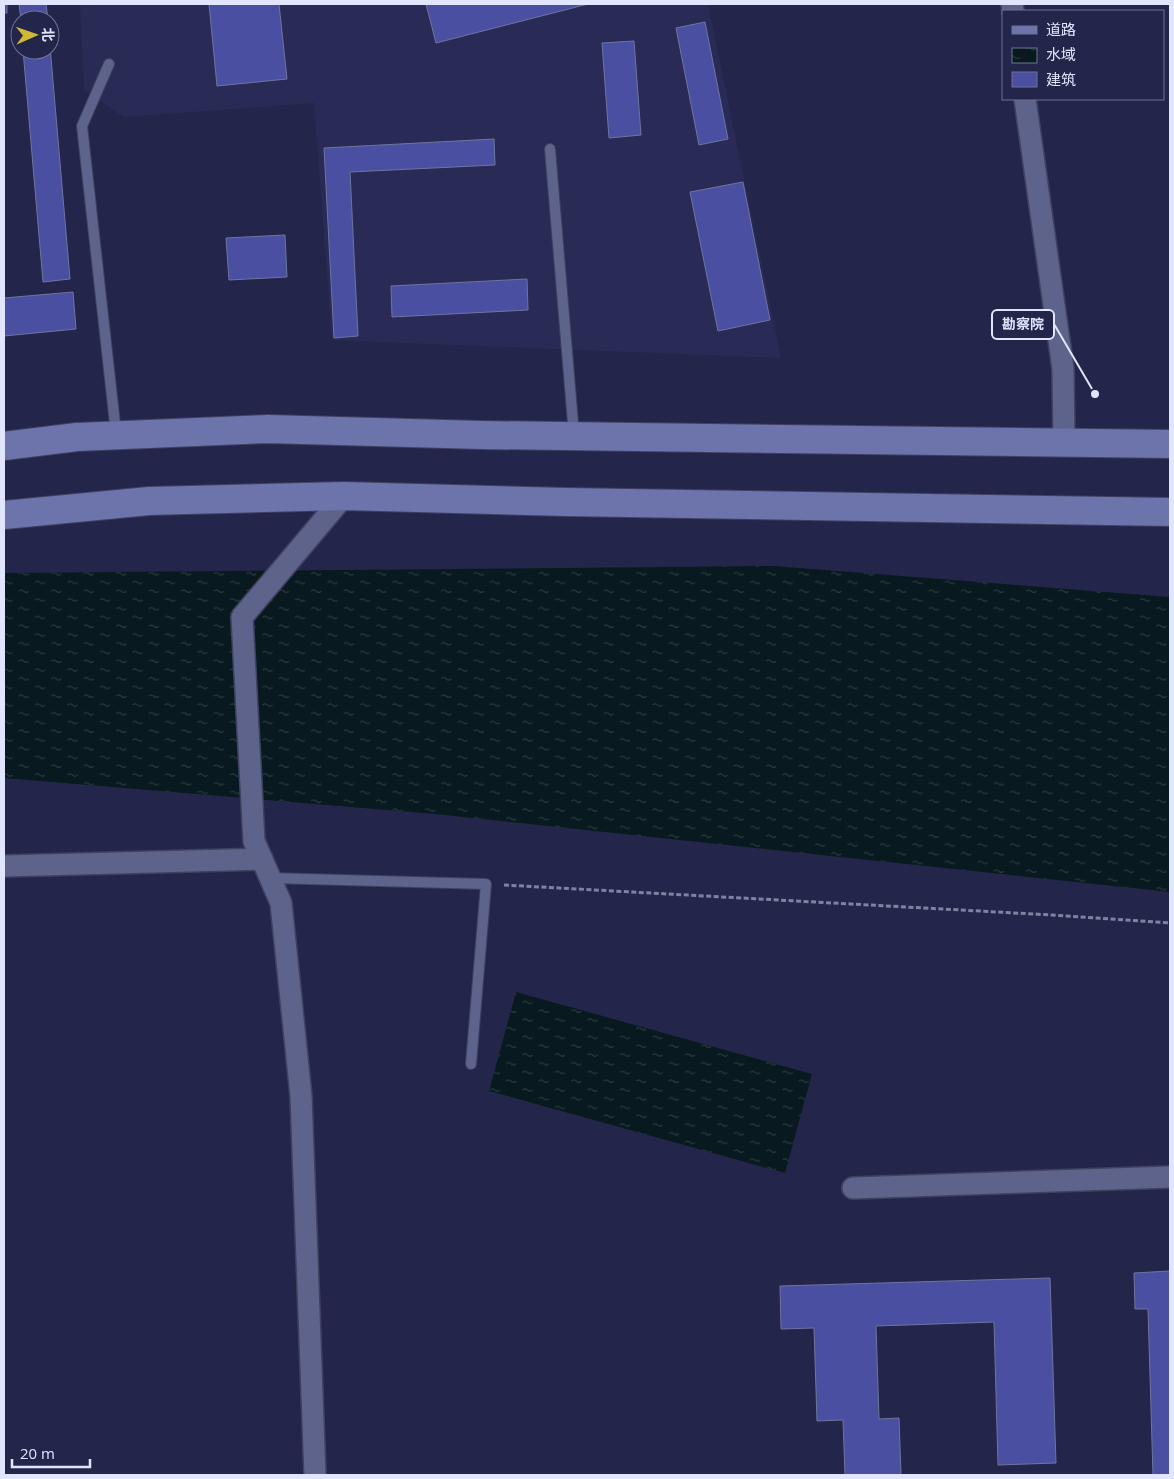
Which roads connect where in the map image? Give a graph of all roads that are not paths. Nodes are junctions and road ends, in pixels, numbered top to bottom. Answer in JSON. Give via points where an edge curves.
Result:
{"nodes":[{"id":1,"x":109,"y":64,"type":"dead end"},
{"id":2,"x":1025,"y":100,"type":"edge"},
{"id":3,"x":550,"y":149,"type":"dead end"},
{"id":4,"x":116,"y":435,"type":"junction"},
{"id":5,"x":574,"y":436,"type":"junction"},
{"id":6,"x":1064,"y":443,"type":"junction"},
{"id":7,"x":1170,"y":444,"type":"edge"},
{"id":8,"x":4,"y":446,"type":"edge"},
{"id":9,"x":344,"y":496,"type":"junction"},
{"id":10,"x":1170,"y":512,"type":"edge"},
{"id":11,"x":4,"y":515,"type":"edge"},
{"id":12,"x":262,"y":859,"type":"junction"},
{"id":13,"x":4,"y":866,"type":"edge"},
{"id":14,"x":471,"y":1064,"type":"dead end"},
{"id":15,"x":1170,"y":1177,"type":"edge"},
{"id":16,"x":853,"y":1188,"type":"dead end"},
{"id":17,"x":315,"y":1475,"type":"edge"}],
"edges":[{"from":1,"to":4,"type":"lane","via":[[82,126]]},
{"from":2,"to":6,"type":"street","via":[[1063,369]]},
{"from":3,"to":5,"type":"lane"},
{"from":4,"to":5,"type":"main road","via":[[268,429]]},
{"from":4,"to":8,"type":"main road"},
{"from":5,"to":6,"type":"main road"},
{"from":6,"to":7,"type":"main road"},
{"from":9,"to":10,"type":"main road"},
{"from":9,"to":11,"type":"main road","via":[[149,501]]},
{"from":9,"to":12,"type":"street","via":[[242,617]]},
{"from":12,"to":13,"type":"street"},
{"from":12,"to":14,"type":"lane","via":[[486,884]]},
{"from":12,"to":17,"type":"street","via":[[281,903],[301,1096]]},
{"from":15,"to":16,"type":"street"}]}
